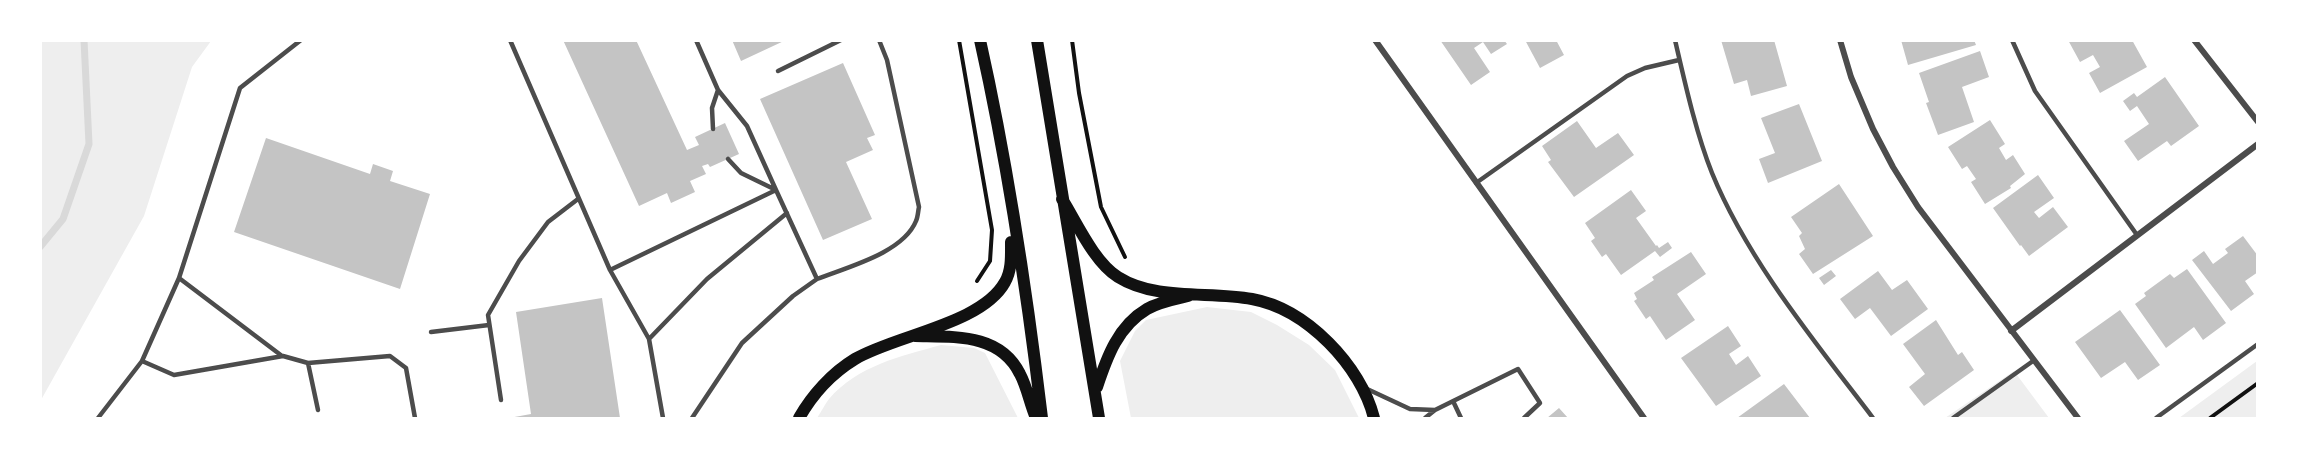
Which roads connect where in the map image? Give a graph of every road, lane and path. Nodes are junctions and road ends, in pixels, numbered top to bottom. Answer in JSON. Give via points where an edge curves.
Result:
{"nodes":[{"id":1,"x":301,"y":40,"type":"edge"},
{"id":2,"x":510,"y":40,"type":"edge"},
{"id":3,"x":696,"y":40,"type":"edge"},
{"id":4,"x":841,"y":40,"type":"edge"},
{"id":5,"x":879,"y":40,"type":"edge"},
{"id":6,"x":959,"y":40,"type":"edge"},
{"id":7,"x":980,"y":40,"type":"edge"},
{"id":8,"x":1037,"y":40,"type":"edge"},
{"id":9,"x":1072,"y":40,"type":"edge"},
{"id":10,"x":1375,"y":40,"type":"edge"},
{"id":11,"x":1675,"y":40,"type":"edge"},
{"id":12,"x":1840,"y":40,"type":"edge"},
{"id":13,"x":2012,"y":40,"type":"edge"},
{"id":14,"x":2194,"y":40,"type":"edge"},
{"id":15,"x":1679,"y":60,"type":"junction"},
{"id":16,"x":778,"y":71,"type":"dead end"},
{"id":17,"x":718,"y":90,"type":"junction"},
{"id":18,"x":2258,"y":122,"type":"edge"},
{"id":19,"x":713,"y":129,"type":"dead end"},
{"id":20,"x":2258,"y":144,"type":"edge"},
{"id":21,"x":728,"y":159,"type":"dead end"},
{"id":22,"x":1476,"y":183,"type":"junction"},
{"id":23,"x":776,"y":190,"type":"junction"},
{"id":24,"x":578,"y":199,"type":"junction"},
{"id":25,"x":1062,"y":199,"type":"junction"},
{"id":26,"x":1011,"y":204,"type":"junction"},
{"id":27,"x":787,"y":213,"type":"junction"},
{"id":28,"x":2138,"y":235,"type":"junction"},
{"id":29,"x":1125,"y":257,"type":"dead end"},
{"id":30,"x":610,"y":270,"type":"junction"},
{"id":31,"x":179,"y":278,"type":"junction"},
{"id":32,"x":817,"y":279,"type":"junction"},
{"id":33,"x":977,"y":281,"type":"dead end"},
{"id":34,"x":1192,"y":294,"type":"junction"},
{"id":35,"x":489,"y":325,"type":"junction"},
{"id":36,"x":2011,"y":331,"type":"junction"},
{"id":37,"x":431,"y":332,"type":"dead end"},
{"id":38,"x":908,"y":336,"type":"junction"},
{"id":39,"x":649,"y":339,"type":"junction"},
{"id":40,"x":2258,"y":344,"type":"edge"},
{"id":41,"x":283,"y":356,"type":"junction"},
{"id":42,"x":142,"y":361,"type":"junction"},
{"id":43,"x":2033,"y":361,"type":"junction"},
{"id":44,"x":308,"y":363,"type":"junction"},
{"id":45,"x":2258,"y":383,"type":"edge"},
{"id":46,"x":1362,"y":386,"type":"junction"},
{"id":47,"x":1095,"y":391,"type":"junction"},
{"id":48,"x":501,"y":400,"type":"dead end"},
{"id":49,"x":1453,"y":401,"type":"junction"},
{"id":50,"x":318,"y":410,"type":"dead end"},
{"id":51,"x":1435,"y":410,"type":"junction"},
{"id":52,"x":98,"y":418,"type":"edge"},
{"id":53,"x":415,"y":418,"type":"edge"},
{"id":54,"x":663,"y":418,"type":"edge"},
{"id":55,"x":692,"y":418,"type":"edge"},
{"id":56,"x":799,"y":418,"type":"edge"},
{"id":57,"x":1036,"y":418,"type":"edge"},
{"id":58,"x":1042,"y":418,"type":"edge"},
{"id":59,"x":1099,"y":418,"type":"edge"},
{"id":60,"x":1374,"y":418,"type":"edge"},
{"id":61,"x":1425,"y":418,"type":"edge"},
{"id":62,"x":1461,"y":418,"type":"edge"},
{"id":63,"x":1524,"y":418,"type":"edge"},
{"id":64,"x":1644,"y":418,"type":"edge"},
{"id":65,"x":1873,"y":418,"type":"edge"},
{"id":66,"x":1953,"y":418,"type":"edge"},
{"id":67,"x":2078,"y":418,"type":"edge"},
{"id":68,"x":2156,"y":418,"type":"edge"},
{"id":69,"x":2210,"y":418,"type":"edge"}],
"edges":[{"from":1,"to":31,"type":"lane","via":[[240,88]]},
{"from":2,"to":24,"type":"lane"},
{"from":3,"to":17,"type":"lane"},
{"from":4,"to":16,"type":"lane"},
{"from":5,"to":32,"type":"lane","via":[[887,60],[919,207],[916,221],[889,250]]},
{"from":6,"to":33,"type":"path","via":[[992,230],[990,261]]},
{"from":7,"to":26,"type":"main road"},
{"from":8,"to":25,"type":"main road"},
{"from":9,"to":29,"type":"path","via":[[1101,207]]},
{"from":10,"to":22,"type":"street"},
{"from":11,"to":15,"type":"lane"},
{"from":12,"to":36,"type":"street","via":[[1873,129],[1893,167],[1918,207]]},
{"from":13,"to":28,"type":"lane","via":[[2035,91]]},
{"from":14,"to":18,"type":"street"},
{"from":15,"to":22,"type":"lane","via":[[1626,76]]},
{"from":15,"to":65,"type":"lane","via":[[1712,173],[1750,247],[1803,327]]},
{"from":17,"to":19,"type":"lane","via":[[712,108]]},
{"from":17,"to":23,"type":"lane","via":[[747,126]]},
{"from":20,"to":28,"type":"street"},
{"from":21,"to":23,"type":"lane","via":[[741,173]]},
{"from":22,"to":64,"type":"street"},
{"from":23,"to":27,"type":"lane"},
{"from":23,"to":30,"type":"lane"},
{"from":24,"to":30,"type":"lane"},
{"from":24,"to":35,"type":"lane","via":[[548,222],[519,261],[488,315]]},
{"from":25,"to":34,"type":"main road","via":[[1098,259],[1115,275],[1152,290]]},
{"from":25,"to":47,"type":"main road"},
{"from":26,"to":38,"type":"main road","via":[[1011,261],[1006,281],[993,299],[969,313]]},
{"from":26,"to":58,"type":"main road"},
{"from":27,"to":32,"type":"lane"},
{"from":27,"to":39,"type":"lane","via":[[707,279]]},
{"from":28,"to":36,"type":"street"},
{"from":30,"to":39,"type":"lane"},
{"from":31,"to":41,"type":"lane"},
{"from":31,"to":42,"type":"lane"},
{"from":32,"to":55,"type":"lane","via":[[742,343]]},
{"from":34,"to":46,"type":"main road","via":[[1253,299],[1278,307],[1307,324],[1336,350]]},
{"from":34,"to":47,"type":"main road","via":[[1148,309],[1133,320],[1116,338]]},
{"from":35,"to":37,"type":"lane"},
{"from":35,"to":48,"type":"lane"},
{"from":36,"to":43,"type":"street"},
{"from":38,"to":56,"type":"main road","via":[[855,359],[824,383]]},
{"from":38,"to":57,"type":"main road","via":[[970,338],[989,343],[1005,354],[1020,373]]},
{"from":39,"to":54,"type":"lane"},
{"from":40,"to":68,"type":"lane"},
{"from":41,"to":42,"type":"lane","via":[[174,375]]},
{"from":41,"to":44,"type":"lane"},
{"from":42,"to":52,"type":"lane"},
{"from":43,"to":66,"type":"lane"},
{"from":43,"to":67,"type":"street"},
{"from":44,"to":50,"type":"lane"},
{"from":44,"to":53,"type":"lane","via":[[390,356],[406,368]]},
{"from":45,"to":69,"type":"path"},
{"from":46,"to":51,"type":"lane","via":[[1410,409]]},
{"from":46,"to":60,"type":"main road"},
{"from":47,"to":59,"type":"main road"},
{"from":49,"to":51,"type":"lane"},
{"from":49,"to":62,"type":"lane"},
{"from":49,"to":63,"type":"lane","via":[[1518,369],[1540,403]]},
{"from":51,"to":61,"type":"lane"}]}
